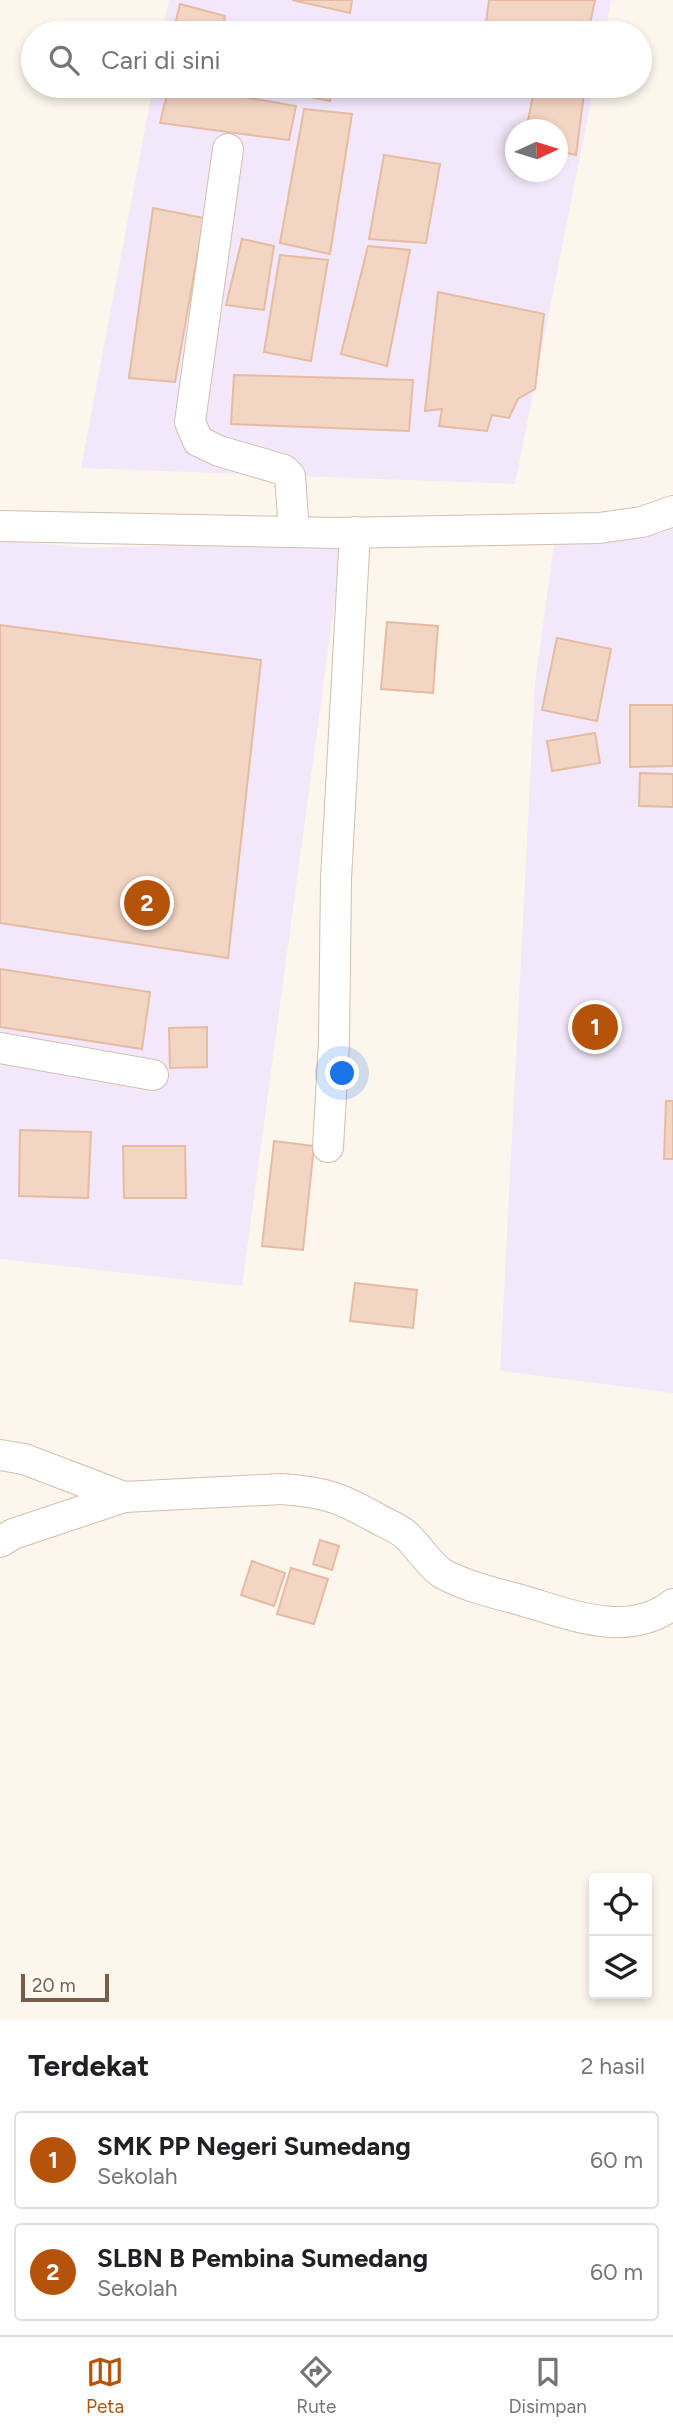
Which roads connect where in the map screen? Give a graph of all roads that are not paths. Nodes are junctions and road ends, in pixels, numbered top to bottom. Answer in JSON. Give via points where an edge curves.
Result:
{"nodes":[{"id":1,"x":228,"y":149,"type":"dead end"},
{"id":2,"x":673,"y":511,"type":"edge"},
{"id":3,"x":0,"y":526,"type":"edge"},
{"id":4,"x":294,"y":532,"type":"junction"},
{"id":5,"x":355,"y":533,"type":"junction"},
{"id":6,"x":0,"y":1048,"type":"edge"},
{"id":7,"x":153,"y":1075,"type":"dead end"},
{"id":8,"x":328,"y":1147,"type":"dead end"},
{"id":9,"x":0,"y":1455,"type":"edge"},
{"id":10,"x":124,"y":1497,"type":"junction"},
{"id":11,"x":0,"y":1542,"type":"edge"},
{"id":12,"x":673,"y":1604,"type":"edge"}],
"edges":[{"from":1,"to":4,"type":"street","via":[[190,422],[198,441],[290,476]]},
{"from":2,"to":5,"type":"street","via":[[642,522],[598,528]]},
{"from":3,"to":4,"type":"street"},
{"from":4,"to":5,"type":"street"},
{"from":5,"to":8,"type":"street","via":[[336,879]]},
{"from":6,"to":7,"type":"street"},
{"from":9,"to":10,"type":"street","via":[[24,1459]]},
{"from":10,"to":11,"type":"street"},
{"from":10,"to":12,"type":"street","via":[[282,1489],[328,1495],[346,1500],[404,1533],[441,1573],[491,1592],[600,1622],[657,1615]]}]}
